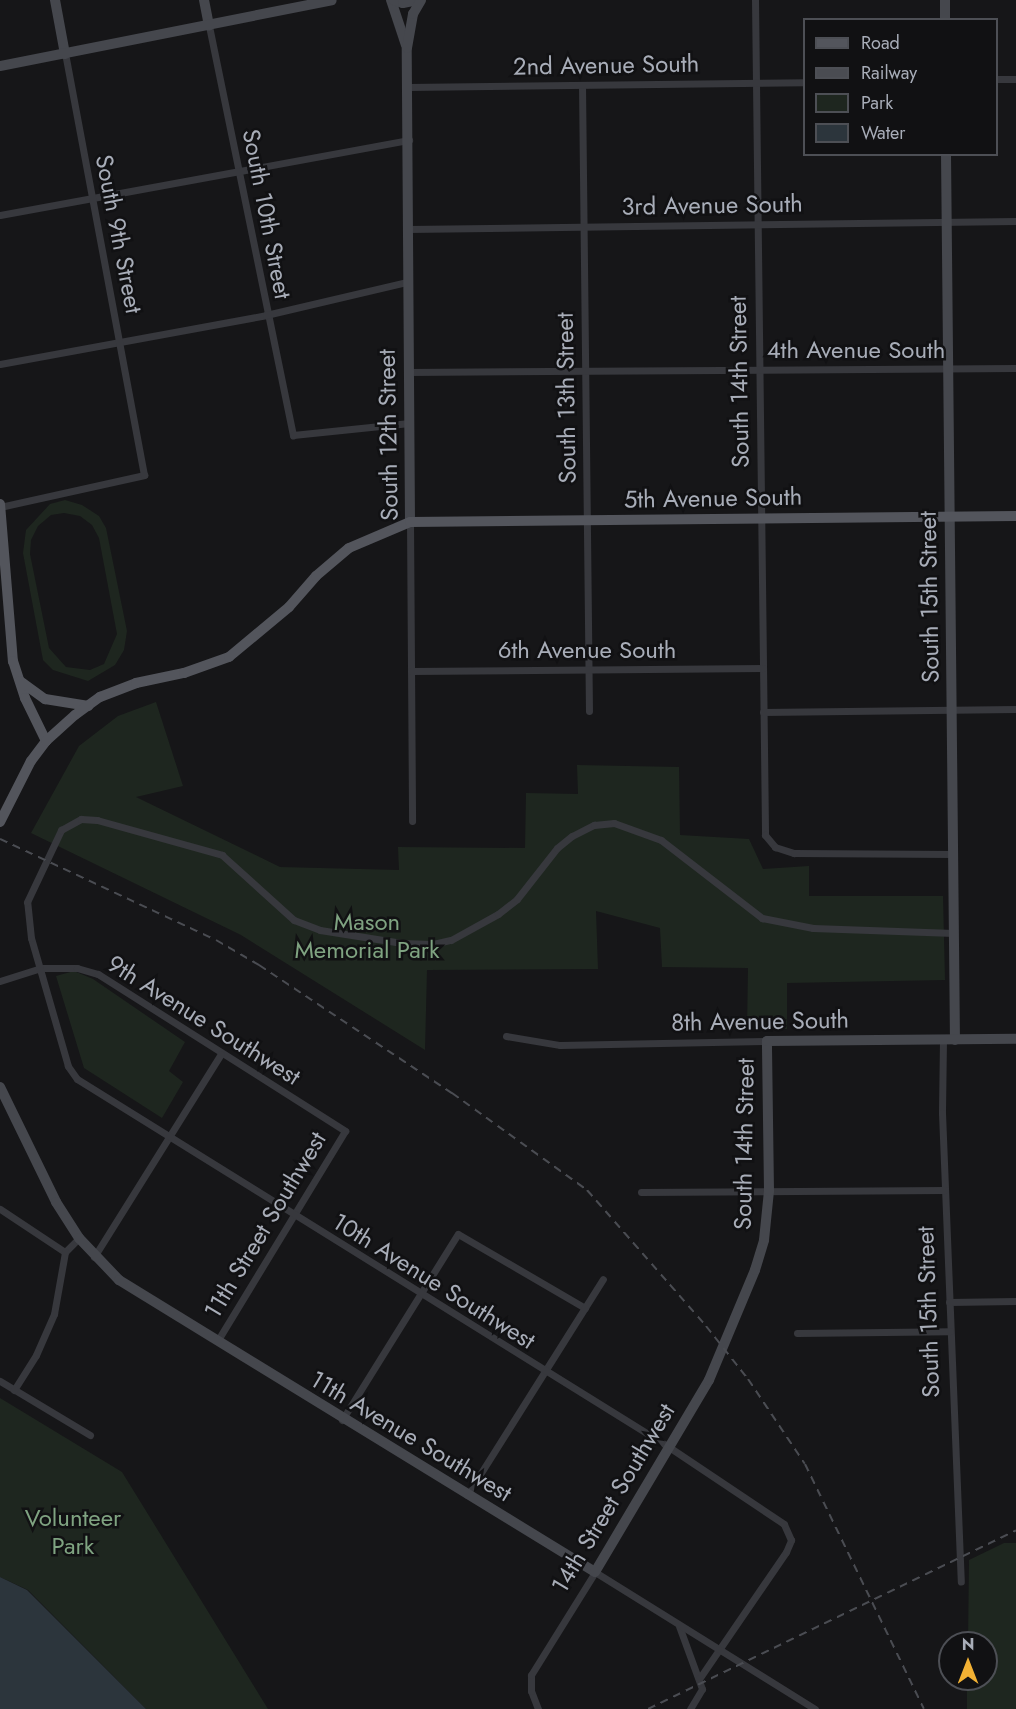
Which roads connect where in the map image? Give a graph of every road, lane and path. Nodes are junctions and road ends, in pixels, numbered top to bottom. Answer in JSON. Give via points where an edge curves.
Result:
{"nodes":[{"id":1,"x":55,"y":0,"type":"edge"},
{"id":2,"x":204,"y":0,"type":"edge"},
{"id":3,"x":321,"y":0,"type":"edge"},
{"id":4,"x":332,"y":0,"type":"edge"},
{"id":5,"x":392,"y":0,"type":"edge"},
{"id":6,"x":420,"y":0,"type":"edge"},
{"id":7,"x":755,"y":0,"type":"edge"},
{"id":8,"x":945,"y":0,"type":"edge"},
{"id":9,"x":305,"y":8,"type":"junction"},
{"id":10,"x":945,"y":18,"type":"edge"},
{"id":11,"x":208,"y":26,"type":"junction"},
{"id":12,"x":407,"y":48,"type":"junction"},
{"id":13,"x":65,"y":54,"type":"junction"},
{"id":14,"x":0,"y":66,"type":"edge"},
{"id":15,"x":998,"y":79,"type":"edge"},
{"id":16,"x":1016,"y":79,"type":"edge"},
{"id":17,"x":756,"y":82,"type":"junction"},
{"id":18,"x":803,"y":82,"type":"edge"},
{"id":19,"x":582,"y":85,"type":"junction"},
{"id":20,"x":408,"y":87,"type":"junction"},
{"id":21,"x":409,"y":140,"type":"junction"},
{"id":22,"x":946,"y":156,"type":"edge"},
{"id":23,"x":237,"y":171,"type":"junction"},
{"id":24,"x":91,"y":198,"type":"junction"},
{"id":25,"x":0,"y":215,"type":"edge"},
{"id":26,"x":1016,"y":221,"type":"edge"},
{"id":27,"x":947,"y":222,"type":"junction"},
{"id":28,"x":758,"y":224,"type":"junction"},
{"id":29,"x":583,"y":226,"type":"junction"},
{"id":30,"x":408,"y":229,"type":"junction"},
{"id":31,"x":407,"y":282,"type":"junction"},
{"id":32,"x":266,"y":315,"type":"junction"},
{"id":33,"x":118,"y":342,"type":"junction"},
{"id":34,"x":0,"y":364,"type":"edge"},
{"id":35,"x":1016,"y":368,"type":"edge"},
{"id":36,"x":948,"y":369,"type":"junction"},
{"id":37,"x":759,"y":370,"type":"junction"},
{"id":38,"x":585,"y":371,"type":"junction"},
{"id":39,"x":408,"y":372,"type":"junction"},
{"id":40,"x":409,"y":423,"type":"junction"},
{"id":41,"x":0,"y":506,"type":"edge"},
{"id":42,"x":950,"y":516,"type":"junction"},
{"id":43,"x":1016,"y":516,"type":"edge"},
{"id":44,"x":761,"y":518,"type":"junction"},
{"id":45,"x":586,"y":520,"type":"junction"},
{"id":46,"x":410,"y":522,"type":"junction"},
{"id":47,"x":763,"y":668,"type":"junction"},
{"id":48,"x":588,"y":669,"type":"junction"},
{"id":49,"x":411,"y":671,"type":"junction"},
{"id":50,"x":19,"y":680,"type":"junction"},
{"id":51,"x":88,"y":706,"type":"junction"},
{"id":52,"x":951,"y":709,"type":"junction"},
{"id":53,"x":1016,"y":709,"type":"edge"},
{"id":54,"x":589,"y":711,"type":"dead end"},
{"id":55,"x":763,"y":712,"type":"junction"},
{"id":56,"x":46,"y":741,"type":"junction"},
{"id":57,"x":412,"y":821,"type":"dead end"},
{"id":58,"x":0,"y":822,"type":"edge"},
{"id":59,"x":953,"y":854,"type":"junction"},
{"id":60,"x":954,"y":933,"type":"junction"},
{"id":61,"x":40,"y":968,"type":"junction"},
{"id":62,"x":0,"y":981,"type":"edge"},
{"id":63,"x":506,"y":1036,"type":"dead end"},
{"id":64,"x":1016,"y":1039,"type":"edge"},
{"id":65,"x":949,"y":1040,"type":"junction"},
{"id":66,"x":767,"y":1041,"type":"junction"},
{"id":67,"x":221,"y":1054,"type":"junction"},
{"id":68,"x":0,"y":1087,"type":"edge"},
{"id":69,"x":345,"y":1131,"type":"joint"},
{"id":70,"x":167,"y":1137,"type":"junction"},
{"id":71,"x":945,"y":1190,"type":"junction"},
{"id":72,"x":769,"y":1191,"type":"junction"},
{"id":73,"x":641,"y":1192,"type":"dead end"},
{"id":74,"x":0,"y":1209,"type":"edge"},
{"id":75,"x":292,"y":1215,"type":"junction"},
{"id":76,"x":79,"y":1238,"type":"junction"},
{"id":77,"x":65,"y":1252,"type":"junction"},
{"id":78,"x":94,"y":1257,"type":"junction"},
{"id":79,"x":603,"y":1279,"type":"dead end"},
{"id":80,"x":420,"y":1295,"type":"junction"},
{"id":81,"x":1016,"y":1301,"type":"edge"},
{"id":82,"x":949,"y":1302,"type":"junction"},
{"id":83,"x":585,"y":1308,"type":"junction"},
{"id":84,"x":950,"y":1331,"type":"junction"},
{"id":85,"x":797,"y":1333,"type":"dead end"},
{"id":86,"x":218,"y":1340,"type":"junction"},
{"id":87,"x":544,"y":1372,"type":"junction"},
{"id":88,"x":709,"y":1380,"type":"joint"},
{"id":89,"x":0,"y":1381,"type":"edge"},
{"id":90,"x":14,"y":1390,"type":"junction"},
{"id":91,"x":342,"y":1420,"type":"junction"},
{"id":92,"x":90,"y":1435,"type":"dead end"},
{"id":93,"x":669,"y":1447,"type":"junction"},
{"id":94,"x":467,"y":1495,"type":"junction"},
{"id":95,"x":595,"y":1572,"type":"junction"},
{"id":96,"x":961,"y":1582,"type":"dead end"},
{"id":97,"x":680,"y":1626,"type":"junction"},
{"id":98,"x":718,"y":1651,"type":"junction"},
{"id":99,"x":699,"y":1679,"type":"junction"},
{"id":100,"x":538,"y":1709,"type":"edge"},
{"id":101,"x":690,"y":1709,"type":"edge"},
{"id":102,"x":815,"y":1709,"type":"edge"}],
"edges":[{"from":1,"to":13,"type":"street","name":"South 9th Street"},
{"from":2,"to":11,"type":"street","name":"South 10th Street"},
{"from":3,"to":9,"type":"street"},
{"from":4,"to":9,"type":"street"},
{"from":5,"to":6,"type":"street"},
{"from":5,"to":12,"type":"street","name":"South 12th Street"},
{"from":6,"to":12,"type":"street","name":"South 12th Street","via":[[413,14]]},
{"from":7,"to":17,"type":"street","name":"South 14th Street"},
{"from":8,"to":10,"type":"street"},
{"from":9,"to":11,"type":"street"},
{"from":11,"to":13,"type":"street"},
{"from":11,"to":23,"type":"street","name":"South 10th Street"},
{"from":12,"to":20,"type":"street","name":"South 12th Street"},
{"from":13,"to":14,"type":"street"},
{"from":13,"to":24,"type":"street","name":"South 9th Street"},
{"from":15,"to":16,"type":"street"},
{"from":17,"to":18,"type":"street","name":"2nd Avenue South"},
{"from":17,"to":19,"type":"street","name":"2nd Avenue South"},
{"from":17,"to":28,"type":"street","name":"South 14th Street"},
{"from":19,"to":20,"type":"street","name":"2nd Avenue South"},
{"from":19,"to":29,"type":"street","name":"South 13th Street"},
{"from":20,"to":21,"type":"street","name":"South 12th Street"},
{"from":21,"to":23,"type":"street"},
{"from":21,"to":30,"type":"street","name":"South 12th Street"},
{"from":22,"to":27,"type":"street","name":"South 15th Street"},
{"from":23,"to":24,"type":"street"},
{"from":23,"to":32,"type":"street","name":"South 10th Street"},
{"from":24,"to":25,"type":"street"},
{"from":24,"to":33,"type":"street","name":"South 9th Street"},
{"from":26,"to":27,"type":"street","name":"3rd Avenue South"},
{"from":27,"to":28,"type":"street","name":"3rd Avenue South"},
{"from":27,"to":36,"type":"street","name":"South 15th Street"},
{"from":28,"to":29,"type":"street","name":"3rd Avenue South"},
{"from":28,"to":37,"type":"street","name":"South 14th Street"},
{"from":29,"to":30,"type":"street","name":"3rd Avenue South"},
{"from":29,"to":38,"type":"street","name":"South 13th Street"},
{"from":30,"to":31,"type":"street","name":"South 12th Street"},
{"from":31,"to":32,"type":"street"},
{"from":31,"to":39,"type":"street","name":"South 12th Street"},
{"from":32,"to":33,"type":"street"},
{"from":32,"to":40,"type":"street","name":"South 10th Street","via":[[293,435]]},
{"from":33,"to":34,"type":"street"},
{"from":33,"to":41,"type":"street","name":"South 9th Street","via":[[144,475]]},
{"from":35,"to":36,"type":"street","name":"4th Avenue South"},
{"from":36,"to":37,"type":"street","name":"4th Avenue South"},
{"from":36,"to":42,"type":"street","name":"South 15th Street"},
{"from":37,"to":38,"type":"street","name":"4th Avenue South"},
{"from":37,"to":44,"type":"street","name":"South 14th Street"},
{"from":38,"to":39,"type":"street","name":"4th Avenue South"},
{"from":38,"to":45,"type":"street","name":"South 13th Street"},
{"from":39,"to":40,"type":"street","name":"South 12th Street"},
{"from":40,"to":46,"type":"street","name":"South 12th Street"},
{"from":41,"to":50,"type":"main road","via":[[10,632]]},
{"from":42,"to":43,"type":"main road","name":"5th Avenue South"},
{"from":42,"to":44,"type":"main road","name":"5th Avenue South"},
{"from":42,"to":52,"type":"street","name":"South 15th Street"},
{"from":44,"to":45,"type":"main road","name":"5th Avenue South"},
{"from":44,"to":47,"type":"street","name":"South 14th Street"},
{"from":45,"to":46,"type":"main road","name":"5th Avenue South"},
{"from":45,"to":48,"type":"street","name":"South 13th Street"},
{"from":46,"to":49,"type":"street","name":"South 12th Street"},
{"from":46,"to":51,"type":"main road","via":[[349,548],[316,576],[290,607],[229,657],[184,673],[138,683]]},
{"from":47,"to":48,"type":"street","name":"6th Avenue South"},
{"from":47,"to":55,"type":"street","name":"South 14th Street"},
{"from":48,"to":49,"type":"street","name":"6th Avenue South"},
{"from":48,"to":54,"type":"street","name":"South 13th Street"},
{"from":49,"to":57,"type":"street","name":"South 12th Street"},
{"from":50,"to":51,"type":"main road","via":[[45,699]]},
{"from":50,"to":56,"type":"main road"},
{"from":51,"to":56,"type":"main road"},
{"from":52,"to":53,"type":"street"},
{"from":52,"to":55,"type":"street"},
{"from":52,"to":59,"type":"street","name":"South 15th Street"},
{"from":55,"to":59,"type":"street","name":"South 14th Street","via":[[765,835],[775,847],[794,853]]},
{"from":56,"to":58,"type":"main road"},
{"from":59,"to":60,"type":"street","name":"South 15th Street"},
{"from":60,"to":61,"type":"street","via":[[804,927],[762,918],[661,840],[614,823],[594,825],[572,836],[557,848],[517,899],[475,929],[433,944],[391,942],[320,930],[294,920],[222,855],[81,819],[61,830],[32,890],[27,914]]},
{"from":60,"to":65,"type":"street","name":"South 15th Street"},
{"from":61,"to":62,"type":"street","name":"9th Avenue Southwest"},
{"from":61,"to":67,"type":"street","name":"9th Avenue Southwest","via":[[76,968],[98,974]]},
{"from":61,"to":70,"type":"street","name":"10th Avenue Southwest","via":[[68,1066],[77,1079]]},
{"from":63,"to":66,"type":"street","name":"8th Avenue South","via":[[560,1045]]},
{"from":64,"to":65,"type":"street","name":"8th Avenue South"},
{"from":65,"to":66,"type":"street","name":"8th Avenue South"},
{"from":65,"to":71,"type":"street","name":"South 15th Street"},
{"from":66,"to":72,"type":"street","name":"South 14th Street"},
{"from":67,"to":69,"type":"street","name":"9th Avenue Southwest"},
{"from":67,"to":70,"type":"street"},
{"from":68,"to":76,"type":"street","name":"11th Avenue Southwest","via":[[37,1165]]},
{"from":69,"to":75,"type":"street","name":"11th Street Southwest"},
{"from":70,"to":75,"type":"street","name":"10th Avenue Southwest"},
{"from":70,"to":78,"type":"street"},
{"from":71,"to":72,"type":"street"},
{"from":71,"to":82,"type":"street","name":"South 15th Street"},
{"from":72,"to":73,"type":"street"},
{"from":72,"to":88,"type":"street","name":"South 14th Street","via":[[764,1240],[755,1270]]},
{"from":74,"to":77,"type":"street"},
{"from":75,"to":80,"type":"street","name":"10th Avenue Southwest"},
{"from":75,"to":86,"type":"street","name":"11th Street Southwest"},
{"from":76,"to":77,"type":"street"},
{"from":76,"to":78,"type":"street","name":"11th Avenue Southwest"},
{"from":77,"to":90,"type":"street","via":[[54,1314],[36,1355]]},
{"from":78,"to":86,"type":"street","name":"11th Avenue Southwest","via":[[119,1280]]},
{"from":79,"to":83,"type":"street"},
{"from":80,"to":83,"type":"street","via":[[458,1234]]},
{"from":80,"to":87,"type":"street","name":"10th Avenue Southwest"},
{"from":80,"to":91,"type":"street"},
{"from":81,"to":82,"type":"street"},
{"from":82,"to":84,"type":"street","name":"South 15th Street"},
{"from":83,"to":87,"type":"street"},
{"from":84,"to":85,"type":"street"},
{"from":84,"to":96,"type":"street","name":"South 15th Street"},
{"from":86,"to":91,"type":"street","name":"11th Avenue Southwest"},
{"from":87,"to":93,"type":"street","name":"10th Avenue Southwest"},
{"from":87,"to":94,"type":"street"},
{"from":88,"to":93,"type":"street","name":"14th Street Southwest"},
{"from":89,"to":90,"type":"street"},
{"from":90,"to":92,"type":"street"},
{"from":91,"to":94,"type":"street","name":"11th Avenue Southwest"},
{"from":93,"to":95,"type":"street","name":"14th Street Southwest"},
{"from":93,"to":98,"type":"street","name":"10th Avenue Southwest","via":[[784,1524],[791,1540]]},
{"from":94,"to":95,"type":"street","name":"11th Avenue Southwest"},
{"from":95,"to":97,"type":"street","name":"11th Avenue Southwest"},
{"from":95,"to":100,"type":"street","name":"14th Street Southwest","via":[[531,1675],[531,1691]]},
{"from":97,"to":98,"type":"street","name":"11th Avenue Southwest"},
{"from":97,"to":99,"type":"street"},
{"from":98,"to":99,"type":"street"},
{"from":98,"to":102,"type":"street","name":"11th Avenue Southwest"},
{"from":99,"to":101,"type":"street","via":[[702,1689]]}]}
